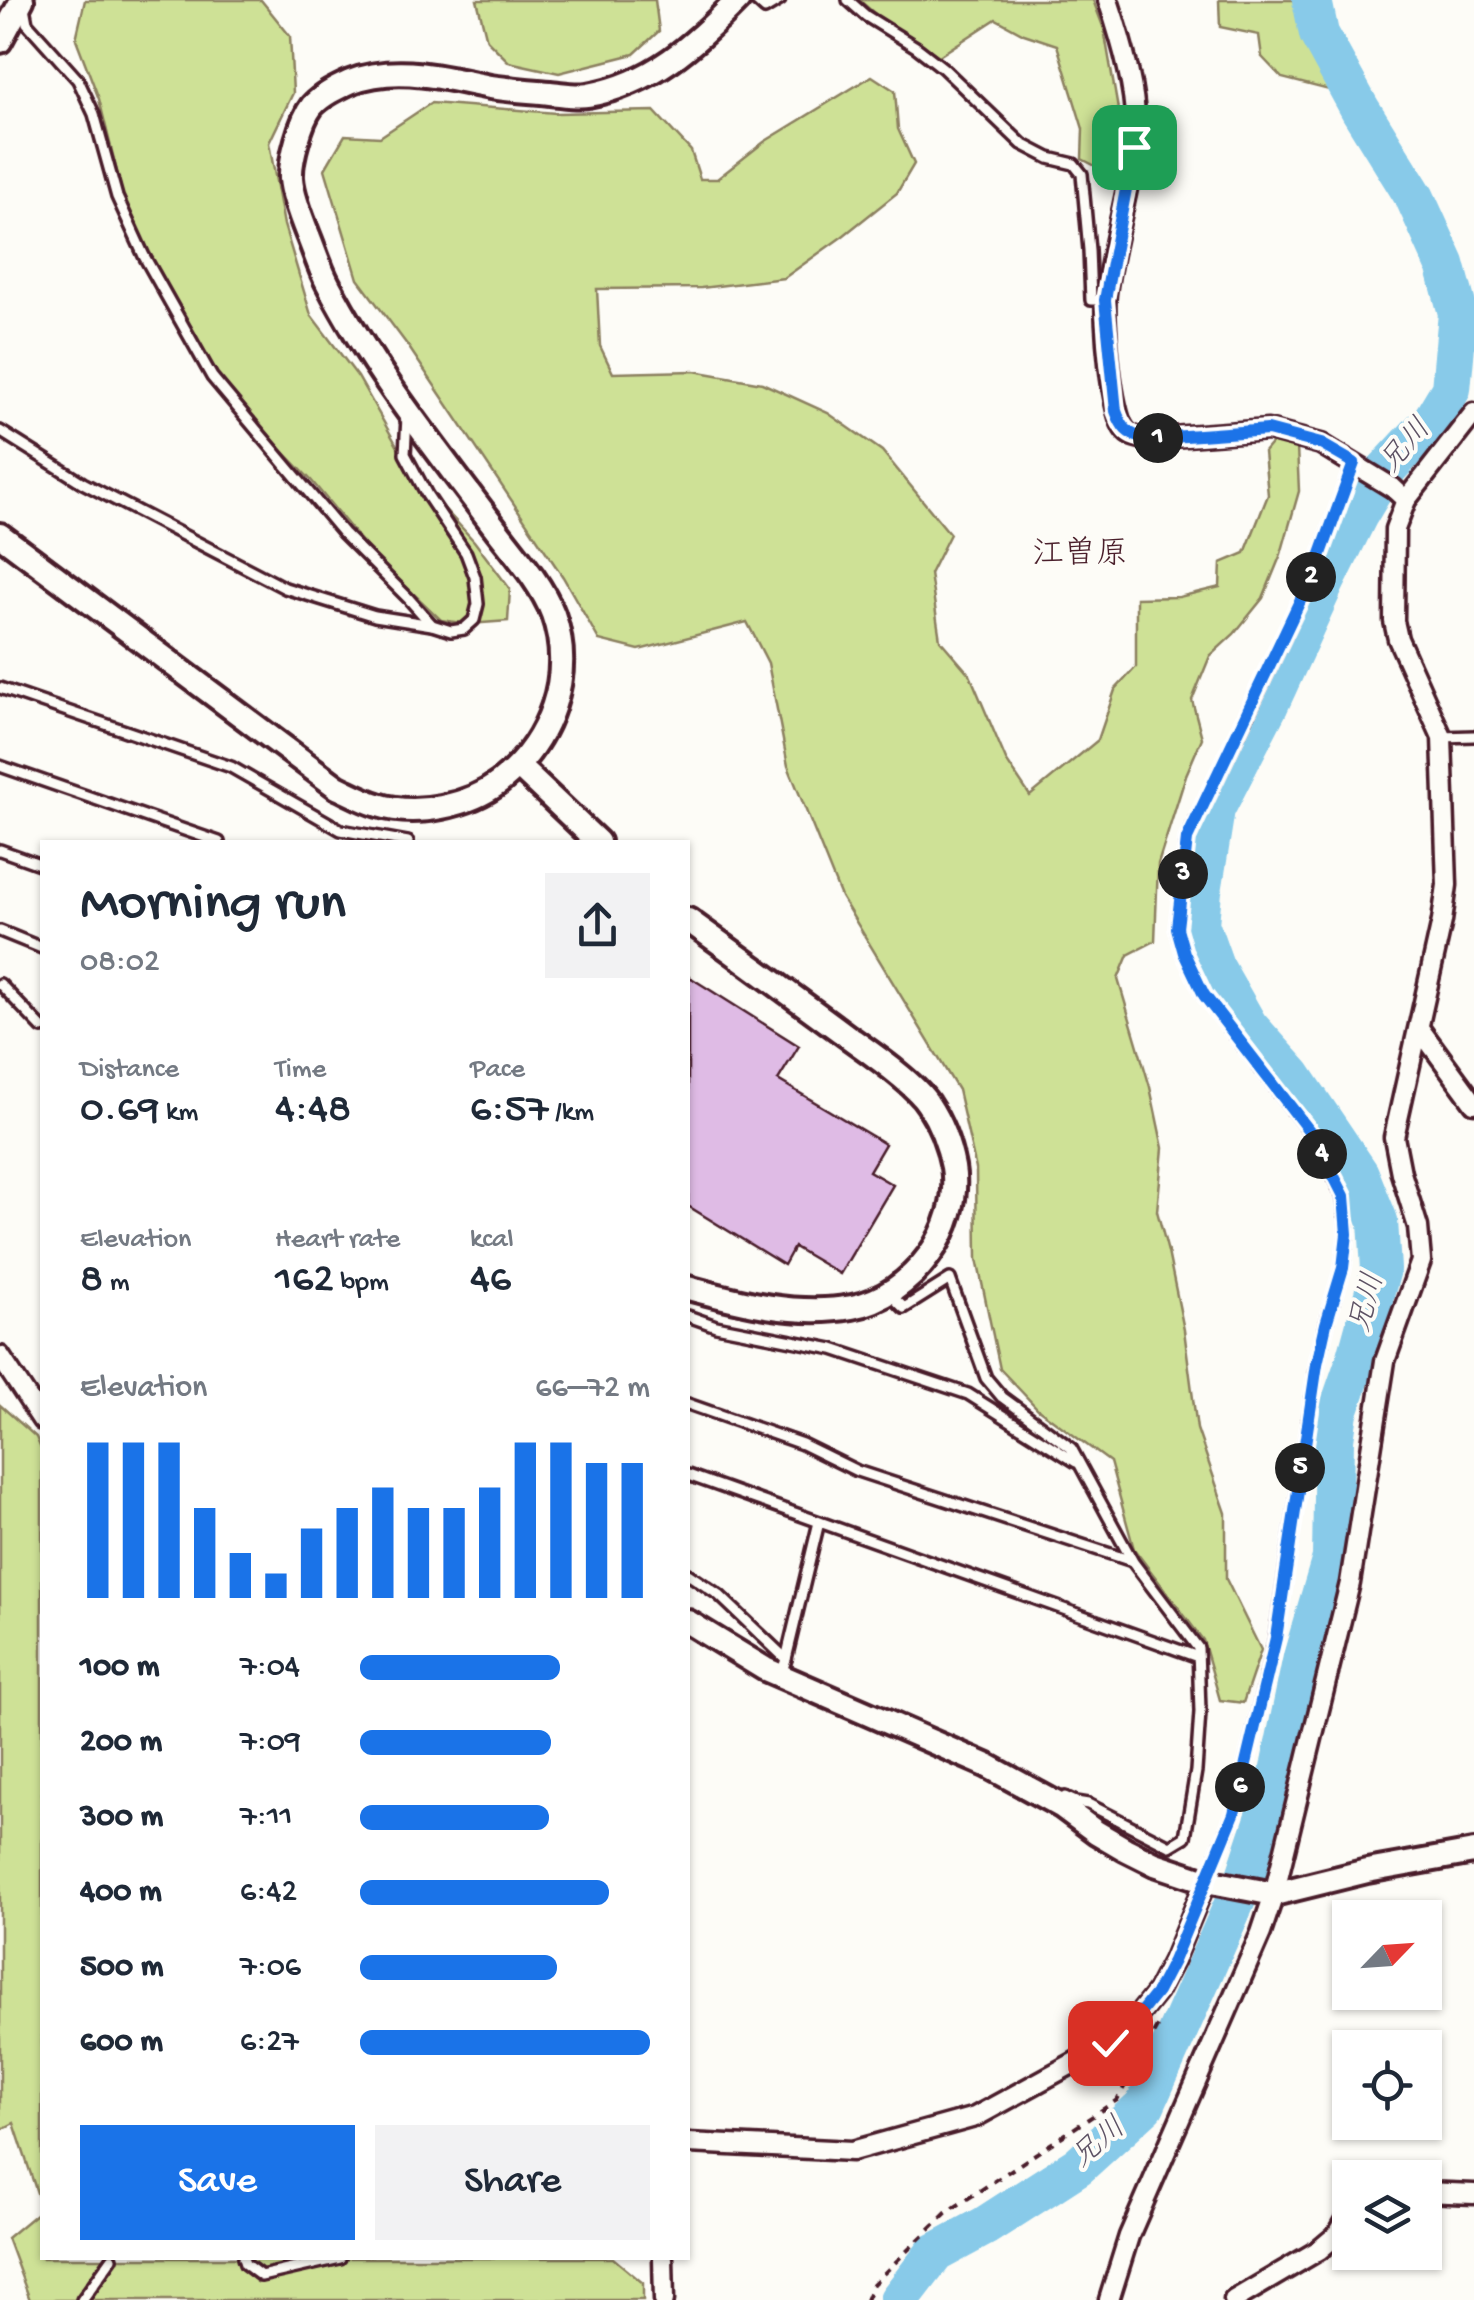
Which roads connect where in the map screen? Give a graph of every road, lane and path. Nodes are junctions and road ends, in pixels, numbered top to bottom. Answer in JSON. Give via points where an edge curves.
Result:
{"nodes":[{"id":1,"x":22,"y":0,"type":"edge"},
{"id":2,"x":738,"y":0,"type":"edge"},
{"id":3,"x":755,"y":0,"type":"edge"},
{"id":4,"x":780,"y":0,"type":"edge"},
{"id":5,"x":848,"y":0,"type":"edge"},
{"id":6,"x":1108,"y":0,"type":"edge"},
{"id":7,"x":0,"y":41,"type":"edge"},
{"id":8,"x":1105,"y":300,"type":"junction"},
{"id":9,"x":408,"y":408,"type":"junction"},
{"id":10,"x":1474,"y":412,"type":"edge"},
{"id":11,"x":0,"y":431,"type":"edge"},
{"id":12,"x":1354,"y":463,"type":"junction"},
{"id":13,"x":1400,"y":494,"type":"junction"},
{"id":14,"x":1,"y":537,"type":"edge"},
{"id":15,"x":432,"y":625,"type":"junction"},
{"id":16,"x":0,"y":688,"type":"edge"},
{"id":17,"x":1442,"y":736,"type":"junction"},
{"id":18,"x":1474,"y":736,"type":"edge"},
{"id":19,"x":0,"y":766,"type":"edge"},
{"id":20,"x":519,"y":767,"type":"junction"},
{"id":21,"x":213,"y":840,"type":"edge"},
{"id":22,"x":397,"y":840,"type":"edge"},
{"id":23,"x":596,"y":840,"type":"edge"},
{"id":24,"x":0,"y":850,"type":"edge"},
{"id":25,"x":40,"y":864,"type":"edge"},
{"id":26,"x":690,"y":921,"type":"edge"},
{"id":27,"x":0,"y":930,"type":"edge"},
{"id":28,"x":40,"y":947,"type":"edge"},
{"id":29,"x":0,"y":984,"type":"edge"},
{"id":30,"x":40,"y":1026,"type":"edge"},
{"id":31,"x":1419,"y":1028,"type":"junction"},
{"id":32,"x":1474,"y":1102,"type":"edge"},
{"id":33,"x":690,"y":1289,"type":"edge"},
{"id":34,"x":890,"y":1294,"type":"junction"},
{"id":35,"x":690,"y":1317,"type":"edge"},
{"id":36,"x":0,"y":1356,"type":"edge"},
{"id":37,"x":690,"y":1405,"type":"edge"},
{"id":38,"x":40,"y":1417,"type":"edge"},
{"id":39,"x":1078,"y":1463,"type":"junction"},
{"id":40,"x":690,"y":1477,"type":"edge"},
{"id":41,"x":819,"y":1522,"type":"junction"},
{"id":42,"x":1132,"y":1562,"type":"junction"},
{"id":43,"x":690,"y":1575,"type":"edge"},
{"id":44,"x":690,"y":1623,"type":"edge"},
{"id":45,"x":1198,"y":1657,"type":"junction"},
{"id":46,"x":783,"y":1667,"type":"junction"},
{"id":47,"x":988,"y":1766,"type":"junction"},
{"id":48,"x":1474,"y":1852,"type":"edge"},
{"id":49,"x":1206,"y":1880,"type":"junction"},
{"id":50,"x":1268,"y":1894,"type":"junction"},
{"id":51,"x":1157,"y":1992,"type":"junction"},
{"id":52,"x":690,"y":2143,"type":"edge"},
{"id":53,"x":1442,"y":2193,"type":"edge"},
{"id":54,"x":1474,"y":2194,"type":"edge"},
{"id":55,"x":1332,"y":2239,"type":"edge"},
{"id":56,"x":111,"y":2260,"type":"edge"},
{"id":57,"x":244,"y":2260,"type":"edge"},
{"id":58,"x":331,"y":2260,"type":"edge"},
{"id":59,"x":660,"y":2260,"type":"edge"},
{"id":60,"x":82,"y":2300,"type":"edge"},
{"id":61,"x":664,"y":2300,"type":"edge"},
{"id":62,"x":866,"y":2300,"type":"edge"},
{"id":63,"x":1110,"y":2300,"type":"edge"},
{"id":64,"x":1234,"y":2300,"type":"edge"}],
"edges":[{"from":1,"to":7,"type":"street"},
{"from":1,"to":15,"type":"lane","via":[[26,23],[78,80],[117,198],[212,377],[343,533]]},
{"from":2,"to":9,"type":"street","via":[[666,65],[585,96],[427,74],[370,74],[312,106],[299,131],[291,178],[303,222],[326,282]]},
{"from":3,"to":4,"type":"lane","via":[[765,9]]},
{"from":5,"to":8,"type":"lane","via":[[943,68],[1022,144],[1074,164],[1082,174],[1091,300]]},
{"from":6,"to":8,"type":"street","via":[[1135,115]]},
{"from":8,"to":12,"type":"street","via":[[1116,411],[1130,435],[1268,430],[1321,444]]},
{"from":9,"to":15,"type":"lane","via":[[405,454],[466,553],[478,604],[464,629]]},
{"from":9,"to":20,"type":"street","via":[[552,612],[560,681],[542,735]]},
{"from":10,"to":13,"type":"street"},
{"from":11,"to":15,"type":"lane","via":[[82,483],[285,588],[374,616]]},
{"from":12,"to":13,"type":"street"},
{"from":12,"to":49,"type":"lane","via":[[1317,565],[1187,839],[1177,928],[1204,995],[1314,1137],[1344,1196],[1347,1234],[1317,1364],[1276,1638],[1234,1814]]},
{"from":13,"to":17,"type":"street","via":[[1394,622]]},
{"from":14,"to":20,"type":"street","via":[[336,787],[377,805],[427,810],[489,790]]},
{"from":16,"to":22,"type":"lane","via":[[231,767],[341,830]]},
{"from":17,"to":18,"type":"lane"},
{"from":17,"to":31,"type":"street","via":[[1447,885]]},
{"from":19,"to":21,"type":"lane"},
{"from":20,"to":23,"type":"street"},
{"from":24,"to":25,"type":"lane"},
{"from":26,"to":34,"type":"street","via":[[927,1100],[954,1170],[951,1210],[938,1244]]},
{"from":27,"to":28,"type":"lane"},
{"from":29,"to":30,"type":"lane"},
{"from":31,"to":32,"type":"street"},
{"from":31,"to":50,"type":"street","via":[[1394,1136],[1421,1261],[1385,1361],[1350,1583]]},
{"from":33,"to":34,"type":"street","via":[[814,1312]]},
{"from":34,"to":39,"type":"lane","via":[[904,1308],[950,1279],[986,1378],[1070,1448]]},
{"from":35,"to":39,"type":"lane","via":[[832,1350],[968,1394]]},
{"from":36,"to":38,"type":"street"},
{"from":37,"to":42,"type":"lane","via":[[858,1471]]},
{"from":39,"to":42,"type":"lane"},
{"from":40,"to":41,"type":"lane"},
{"from":41,"to":45,"type":"lane"},
{"from":41,"to":46,"type":"lane"},
{"from":42,"to":45,"type":"lane","via":[[1198,1648]]},
{"from":43,"to":46,"type":"lane","via":[[719,1595]]},
{"from":44,"to":46,"type":"street"},
{"from":45,"to":47,"type":"lane","via":[[1196,1771],[1185,1837],[1170,1846],[992,1761]]},
{"from":46,"to":47,"type":"street"},
{"from":47,"to":49,"type":"street","via":[[1125,1849]]},
{"from":48,"to":50,"type":"street"},
{"from":49,"to":50,"type":"street"},
{"from":49,"to":51,"type":"street"},
{"from":50,"to":63,"type":"street","via":[[1261,1934],[1129,2236]]},
{"from":51,"to":52,"type":"street","via":[[1110,2043],[975,2116],[852,2151]]},
{"from":51,"to":62,"type":"path","via":[[1158,2024],[1117,2100],[946,2212],[873,2284]]},
{"from":53,"to":54,"type":"street"},
{"from":55,"to":64,"type":"street"},
{"from":56,"to":60,"type":"lane"},
{"from":57,"to":58,"type":"lane","via":[[262,2276]]},
{"from":59,"to":61,"type":"street"}]}
